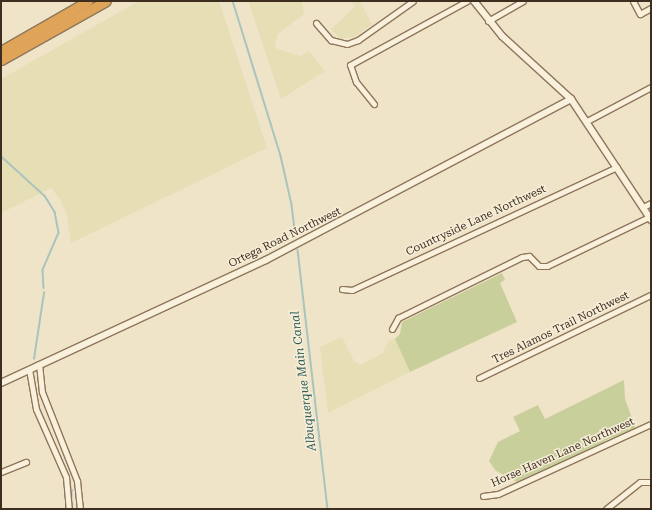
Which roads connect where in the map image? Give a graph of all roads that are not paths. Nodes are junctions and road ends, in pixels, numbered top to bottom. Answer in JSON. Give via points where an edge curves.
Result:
{"nodes":[{"id":1,"x":88,"y":1,"type":"edge"},
{"id":2,"x":106,"y":1,"type":"edge"},
{"id":3,"x":413,"y":1,"type":"edge"},
{"id":4,"x":467,"y":1,"type":"edge"},
{"id":5,"x":474,"y":1,"type":"edge"},
{"id":6,"x":523,"y":1,"type":"edge"},
{"id":7,"x":633,"y":1,"type":"edge"},
{"id":8,"x":651,"y":8,"type":"edge"},
{"id":9,"x":488,"y":21,"type":"junction"},
{"id":10,"x":316,"y":23,"type":"dead end"},
{"id":11,"x":1,"y":50,"type":"edge"},
{"id":12,"x":1,"y":60,"type":"edge"},
{"id":13,"x":651,"y":87,"type":"edge"},
{"id":14,"x":571,"y":99,"type":"junction"},
{"id":15,"x":374,"y":104,"type":"dead end"},
{"id":16,"x":587,"y":121,"type":"junction"},
{"id":17,"x":617,"y":167,"type":"junction"},
{"id":18,"x":651,"y":203,"type":"edge"},
{"id":19,"x":643,"y":207,"type":"junction"},
{"id":20,"x":650,"y":218,"type":"edge"},
{"id":21,"x":342,"y":289,"type":"dead end"},
{"id":22,"x":651,"y":295,"type":"edge"},
{"id":23,"x":392,"y":329,"type":"dead end"},
{"id":24,"x":39,"y":364,"type":"junction"},
{"id":25,"x":29,"y":369,"type":"junction"},
{"id":26,"x":479,"y":378,"type":"dead end"},
{"id":27,"x":1,"y":383,"type":"edge"},
{"id":28,"x":651,"y":424,"type":"edge"},
{"id":29,"x":26,"y":462,"type":"dead end"},
{"id":30,"x":1,"y":472,"type":"edge"},
{"id":31,"x":651,"y":482,"type":"edge"},
{"id":32,"x":483,"y":496,"type":"dead end"},
{"id":33,"x":69,"y":509,"type":"edge"},
{"id":34,"x":80,"y":509,"type":"edge"},
{"id":35,"x":606,"y":509,"type":"edge"}],
"edges":[{"from":1,"to":11,"type":"highway"},
{"from":2,"to":12,"type":"highway"},
{"from":3,"to":10,"type":"street","via":[[358,40],[347,44],[331,40]]},
{"from":4,"to":15,"type":"street","via":[[350,65],[356,82]]},
{"from":5,"to":9,"type":"street"},
{"from":6,"to":9,"type":"street"},
{"from":7,"to":8,"type":"street","via":[[640,14]]},
{"from":9,"to":14,"type":"street"},
{"from":13,"to":16,"type":"street"},
{"from":14,"to":16,"type":"street"},
{"from":14,"to":24,"type":"street","name":"Ortega Road Northwest","via":[[266,260]]},
{"from":16,"to":17,"type":"street"},
{"from":17,"to":19,"type":"street"},
{"from":17,"to":21,"type":"street","name":"Countryside Lane Northwest","via":[[352,290]]},
{"from":18,"to":19,"type":"street"},
{"from":19,"to":20,"type":"street"},
{"from":20,"to":23,"type":"street","via":[[547,266],[539,266],[529,256],[522,257],[398,318]]},
{"from":22,"to":26,"type":"street","name":"Tres Alamos Trail Northwest"},
{"from":24,"to":25,"type":"street","name":"Ortega Road Northwest"},
{"from":24,"to":34,"type":"street","via":[[42,392],[77,481]]},
{"from":25,"to":27,"type":"street","name":"Ortega Road Northwest"},
{"from":25,"to":33,"type":"street","via":[[36,408],[66,477]]},
{"from":28,"to":32,"type":"street","name":"Horse Haven Lane Northwest","via":[[498,494]]},
{"from":29,"to":30,"type":"street"},
{"from":31,"to":35,"type":"street","via":[[640,482]]}]}
